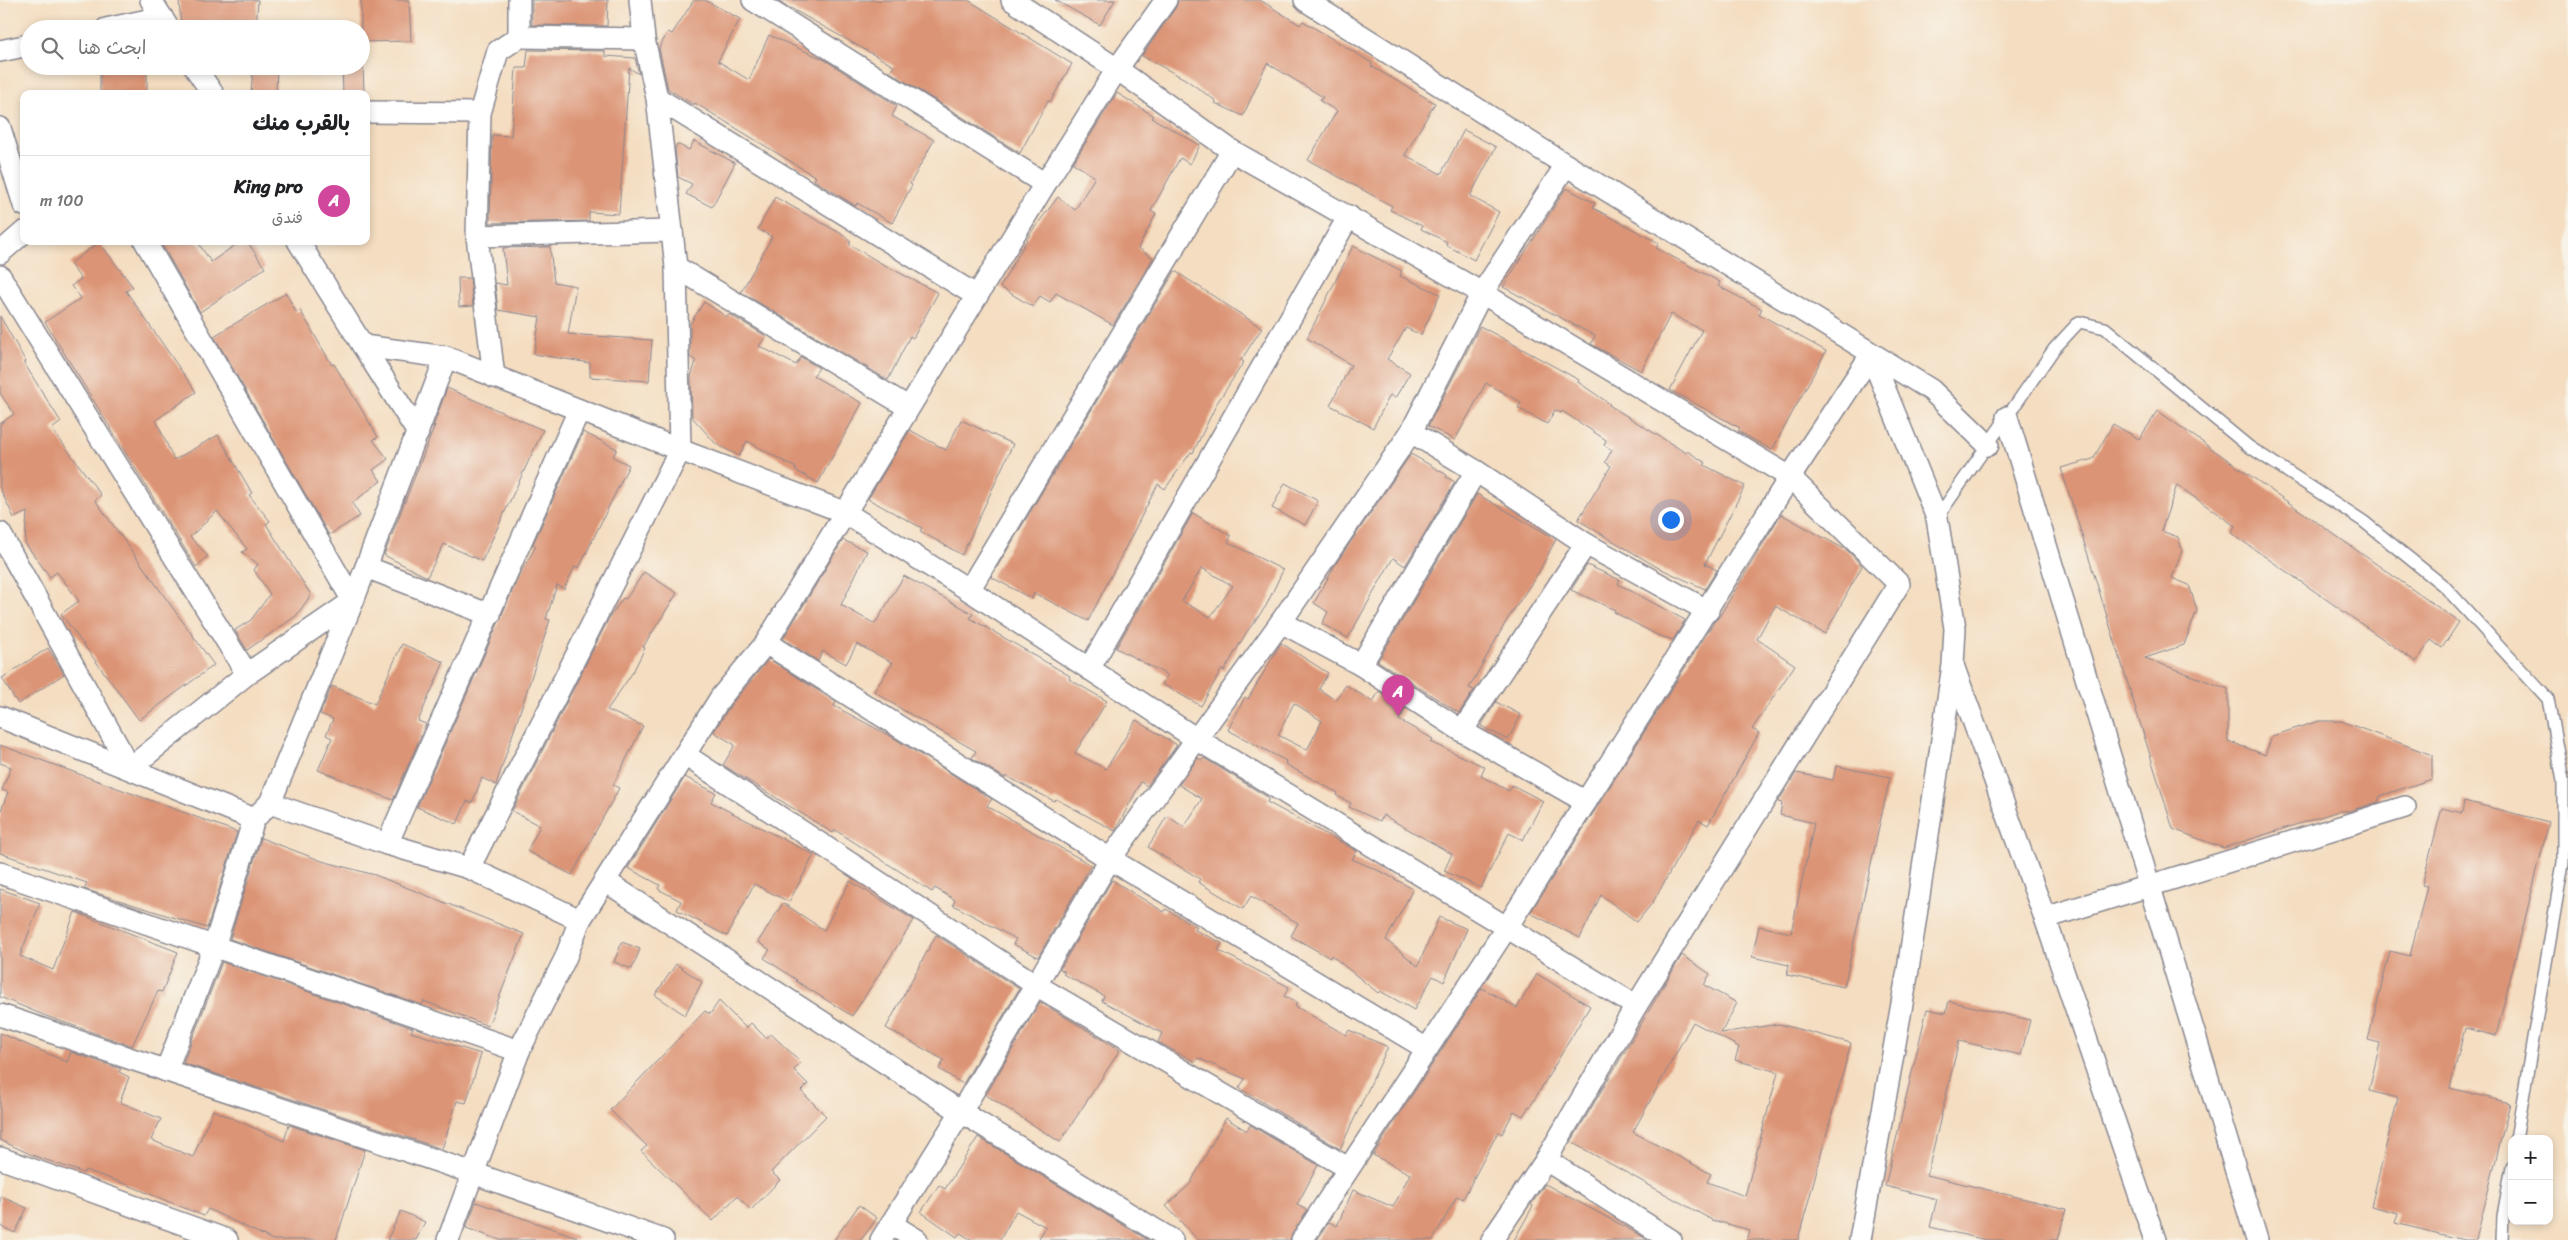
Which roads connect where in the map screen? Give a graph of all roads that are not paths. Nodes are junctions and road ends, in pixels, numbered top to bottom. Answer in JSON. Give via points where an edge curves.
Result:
{"nodes":[{"id":1,"x":519,"y":0,"type":"edge"},
{"id":2,"x":640,"y":0,"type":"edge"},
{"id":3,"x":753,"y":0,"type":"edge"},
{"id":4,"x":1012,"y":0,"type":"edge"},
{"id":5,"x":1166,"y":0,"type":"edge"},
{"id":6,"x":1305,"y":0,"type":"edge"},
{"id":7,"x":161,"y":15,"type":"edge"},
{"id":8,"x":141,"y":20,"type":"edge"},
{"id":9,"x":519,"y":37,"type":"junction"},
{"id":10,"x":644,"y":39,"type":"junction"},
{"id":11,"x":20,"y":47,"type":"edge"},
{"id":12,"x":0,"y":51,"type":"edge"},
{"id":13,"x":1117,"y":69,"type":"junction"},
{"id":14,"x":200,"y":75,"type":"edge"},
{"id":15,"x":210,"y":90,"type":"edge"},
{"id":16,"x":658,"y":98,"type":"junction"},
{"id":17,"x":370,"y":112,"type":"edge"},
{"id":18,"x":480,"y":113,"type":"junction"},
{"id":19,"x":0,"y":128,"type":"edge"},
{"id":20,"x":1232,"y":151,"type":"junction"},
{"id":21,"x":1566,"y":165,"type":"junction"},
{"id":22,"x":1045,"y":184,"type":"junction"},
{"id":23,"x":20,"y":192,"type":"edge"},
{"id":24,"x":1350,"y":216,"type":"junction"},
{"id":25,"x":672,"y":230,"type":"junction"},
{"id":26,"x":20,"y":236,"type":"edge"},
{"id":27,"x":477,"y":236,"type":"junction"},
{"id":28,"x":147,"y":245,"type":"edge"},
{"id":29,"x":300,"y":245,"type":"edge"},
{"id":30,"x":0,"y":253,"type":"edge"},
{"id":31,"x":676,"y":267,"type":"junction"},
{"id":32,"x":0,"y":276,"type":"edge"},
{"id":33,"x":1482,"y":293,"type":"junction"},
{"id":34,"x":977,"y":296,"type":"junction"},
{"id":35,"x":363,"y":346,"type":"junction"},
{"id":36,"x":1871,"y":354,"type":"junction"},
{"id":37,"x":446,"y":358,"type":"junction"},
{"id":38,"x":494,"y":376,"type":"junction"},
{"id":39,"x":908,"y":407,"type":"junction"},
{"id":40,"x":579,"y":410,"type":"junction"},
{"id":41,"x":2007,"y":417,"type":"junction"},
{"id":42,"x":1411,"y":432,"type":"junction"},
{"id":43,"x":418,"y":433,"type":"junction"},
{"id":44,"x":1988,"y":445,"type":"junction"},
{"id":45,"x":680,"y":450,"type":"junction"},
{"id":46,"x":1476,"y":471,"type":"junction"},
{"id":47,"x":1790,"y":477,"type":"junction"},
{"id":48,"x":844,"y":512,"type":"junction"},
{"id":49,"x":1937,"y":518,"type":"junction"},
{"id":50,"x":0,"y":533,"type":"edge"},
{"id":51,"x":1586,"y":544,"type":"junction"},
{"id":52,"x":366,"y":567,"type":"junction"},
{"id":53,"x":968,"y":590,"type":"junction"},
{"id":54,"x":352,"y":601,"type":"junction"},
{"id":55,"x":1708,"y":611,"type":"junction"},
{"id":56,"x":490,"y":615,"type":"junction"},
{"id":57,"x":1281,"y":622,"type":"junction"},
{"id":58,"x":766,"y":643,"type":"junction"},
{"id":59,"x":1361,"y":665,"type":"junction"},
{"id":60,"x":1953,"y":665,"type":"junction"},
{"id":61,"x":1090,"y":670,"type":"junction"},
{"id":62,"x":247,"y":674,"type":"junction"},
{"id":63,"x":4,"y":714,"type":"edge"},
{"id":64,"x":1462,"y":731,"type":"junction"},
{"id":65,"x":1195,"y":738,"type":"junction"},
{"id":66,"x":685,"y":755,"type":"junction"},
{"id":67,"x":130,"y":768,"type":"junction"},
{"id":68,"x":1586,"y":802,"type":"junction"},
{"id":69,"x":270,"y":804,"type":"junction"},
{"id":70,"x":2405,"y":807,"type":"dead end"},
{"id":71,"x":254,"y":819,"type":"junction"},
{"id":72,"x":387,"y":844,"type":"junction"},
{"id":73,"x":1110,"y":859,"type":"junction"},
{"id":74,"x":469,"y":868,"type":"junction"},
{"id":75,"x":0,"y":873,"type":"edge"},
{"id":76,"x":605,"y":881,"type":"junction"},
{"id":77,"x":2150,"y":886,"type":"junction"},
{"id":78,"x":2045,"y":918,"type":"junction"},
{"id":79,"x":580,"y":920,"type":"junction"},
{"id":80,"x":1506,"y":927,"type":"junction"},
{"id":81,"x":214,"y":947,"type":"junction"},
{"id":82,"x":1036,"y":985,"type":"junction"},
{"id":83,"x":1636,"y":1006,"type":"junction"},
{"id":84,"x":0,"y":1015,"type":"edge"},
{"id":85,"x":1427,"y":1049,"type":"junction"},
{"id":86,"x":519,"y":1051,"type":"junction"},
{"id":87,"x":166,"y":1071,"type":"junction"},
{"id":88,"x":961,"y":1112,"type":"junction"},
{"id":89,"x":2517,"y":1135,"type":"edge"},
{"id":90,"x":0,"y":1158,"type":"edge"},
{"id":91,"x":1546,"y":1160,"type":"junction"},
{"id":92,"x":1348,"y":1168,"type":"junction"},
{"id":93,"x":473,"y":1174,"type":"junction"},
{"id":94,"x":2509,"y":1180,"type":"edge"},
{"id":95,"x":886,"y":1232,"type":"edge"},
{"id":96,"x":227,"y":1240,"type":"edge"},
{"id":97,"x":448,"y":1240,"type":"edge"},
{"id":98,"x":663,"y":1240,"type":"edge"},
{"id":99,"x":917,"y":1240,"type":"edge"},
{"id":100,"x":1172,"y":1240,"type":"edge"},
{"id":101,"x":1302,"y":1240,"type":"edge"},
{"id":102,"x":1492,"y":1240,"type":"edge"},
{"id":103,"x":1671,"y":1240,"type":"edge"},
{"id":104,"x":1860,"y":1240,"type":"edge"},
{"id":105,"x":2155,"y":1240,"type":"edge"},
{"id":106,"x":2258,"y":1240,"type":"edge"},
{"id":107,"x":2502,"y":1240,"type":"edge"}],
"edges":[{"from":1,"to":9,"type":"street"},
{"from":2,"to":10,"type":"street"},
{"from":3,"to":22,"type":"street"},
{"from":4,"to":13,"type":"street"},
{"from":5,"to":13,"type":"street"},
{"from":6,"to":21,"type":"street"},
{"from":7,"to":8,"type":"street"},
{"from":9,"to":10,"type":"street"},
{"from":9,"to":18,"type":"street","via":[[498,51]]},
{"from":10,"to":16,"type":"street"},
{"from":11,"to":12,"type":"street"},
{"from":13,"to":20,"type":"street"},
{"from":13,"to":22,"type":"street"},
{"from":14,"to":15,"type":"street"},
{"from":16,"to":25,"type":"street"},
{"from":16,"to":34,"type":"street"},
{"from":17,"to":18,"type":"street"},
{"from":18,"to":27,"type":"street"},
{"from":19,"to":23,"type":"street"},
{"from":20,"to":24,"type":"street"},
{"from":20,"to":53,"type":"street"},
{"from":21,"to":33,"type":"street"},
{"from":21,"to":36,"type":"street"},
{"from":22,"to":34,"type":"street"},
{"from":24,"to":33,"type":"street"},
{"from":24,"to":61,"type":"street"},
{"from":25,"to":27,"type":"street"},
{"from":25,"to":31,"type":"street"},
{"from":26,"to":30,"type":"street"},
{"from":27,"to":38,"type":"street"},
{"from":28,"to":54,"type":"street"},
{"from":29,"to":35,"type":"street"},
{"from":31,"to":39,"type":"street"},
{"from":31,"to":45,"type":"street"},
{"from":32,"to":62,"type":"street"},
{"from":33,"to":42,"type":"street"},
{"from":33,"to":47,"type":"street"},
{"from":34,"to":39,"type":"street"},
{"from":35,"to":37,"type":"street"},
{"from":35,"to":43,"type":"street"},
{"from":36,"to":44,"type":"street","via":[[1931,390]]},
{"from":36,"to":47,"type":"street"},
{"from":36,"to":49,"type":"street"},
{"from":37,"to":38,"type":"street"},
{"from":37,"to":43,"type":"street"},
{"from":38,"to":40,"type":"street"},
{"from":39,"to":48,"type":"street"},
{"from":40,"to":45,"type":"street"},
{"from":40,"to":56,"type":"street"},
{"from":41,"to":44,"type":"lane"},
{"from":41,"to":77,"type":"street"},
{"from":41,"to":89,"type":"lane","via":[[2054,349],[2080,322],[2105,328],[2248,446],[2363,521],[2445,587],[2548,699],[2563,781],[2563,863]]},
{"from":42,"to":46,"type":"street"},
{"from":42,"to":57,"type":"street"},
{"from":43,"to":52,"type":"street"},
{"from":44,"to":49,"type":"lane"},
{"from":45,"to":48,"type":"street"},
{"from":45,"to":74,"type":"street"},
{"from":46,"to":51,"type":"street"},
{"from":46,"to":59,"type":"street"},
{"from":47,"to":55,"type":"street"},
{"from":47,"to":83,"type":"street","via":[[1899,584]]},
{"from":48,"to":53,"type":"street"},
{"from":48,"to":58,"type":"street"},
{"from":49,"to":60,"type":"street","via":[[1955,628]]},
{"from":50,"to":67,"type":"street"},
{"from":51,"to":55,"type":"street"},
{"from":51,"to":64,"type":"street"},
{"from":52,"to":54,"type":"street"},
{"from":52,"to":56,"type":"street"},
{"from":53,"to":61,"type":"street"},
{"from":54,"to":62,"type":"street"},
{"from":54,"to":69,"type":"street"},
{"from":55,"to":68,"type":"street"},
{"from":56,"to":72,"type":"street"},
{"from":57,"to":59,"type":"street"},
{"from":57,"to":65,"type":"street"},
{"from":58,"to":66,"type":"street","via":[[721,698]]},
{"from":58,"to":73,"type":"street"},
{"from":59,"to":64,"type":"street"},
{"from":60,"to":78,"type":"street"},
{"from":60,"to":104,"type":"street","via":[[1908,970]]},
{"from":61,"to":65,"type":"street"},
{"from":62,"to":67,"type":"street"},
{"from":63,"to":67,"type":"street"},
{"from":64,"to":68,"type":"street"},
{"from":65,"to":73,"type":"street"},
{"from":65,"to":80,"type":"street"},
{"from":66,"to":76,"type":"street"},
{"from":66,"to":82,"type":"street"},
{"from":67,"to":71,"type":"street"},
{"from":68,"to":80,"type":"street"},
{"from":69,"to":71,"type":"street"},
{"from":69,"to":72,"type":"street"},
{"from":70,"to":77,"type":"street"},
{"from":71,"to":81,"type":"street"},
{"from":72,"to":74,"type":"street"},
{"from":73,"to":82,"type":"street"},
{"from":73,"to":85,"type":"street"},
{"from":74,"to":79,"type":"street"},
{"from":75,"to":81,"type":"street"},
{"from":76,"to":79,"type":"street"},
{"from":76,"to":88,"type":"street"},
{"from":77,"to":78,"type":"street"},
{"from":77,"to":106,"type":"street"},
{"from":78,"to":105,"type":"street"},
{"from":79,"to":86,"type":"street","via":[[565,959]]},
{"from":80,"to":83,"type":"street"},
{"from":80,"to":85,"type":"street"},
{"from":81,"to":86,"type":"street"},
{"from":81,"to":87,"type":"street"},
{"from":82,"to":88,"type":"street"},
{"from":82,"to":92,"type":"street"},
{"from":83,"to":91,"type":"street"},
{"from":84,"to":87,"type":"street"},
{"from":85,"to":92,"type":"street"},
{"from":86,"to":93,"type":"street"},
{"from":87,"to":93,"type":"street"},
{"from":88,"to":95,"type":"street"},
{"from":88,"to":100,"type":"street"},
{"from":90,"to":96,"type":"street"},
{"from":91,"to":102,"type":"street"},
{"from":91,"to":103,"type":"street"},
{"from":92,"to":101,"type":"street"},
{"from":93,"to":97,"type":"street"},
{"from":93,"to":98,"type":"street"},
{"from":94,"to":107,"type":"lane"},
{"from":95,"to":99,"type":"street"}]}
